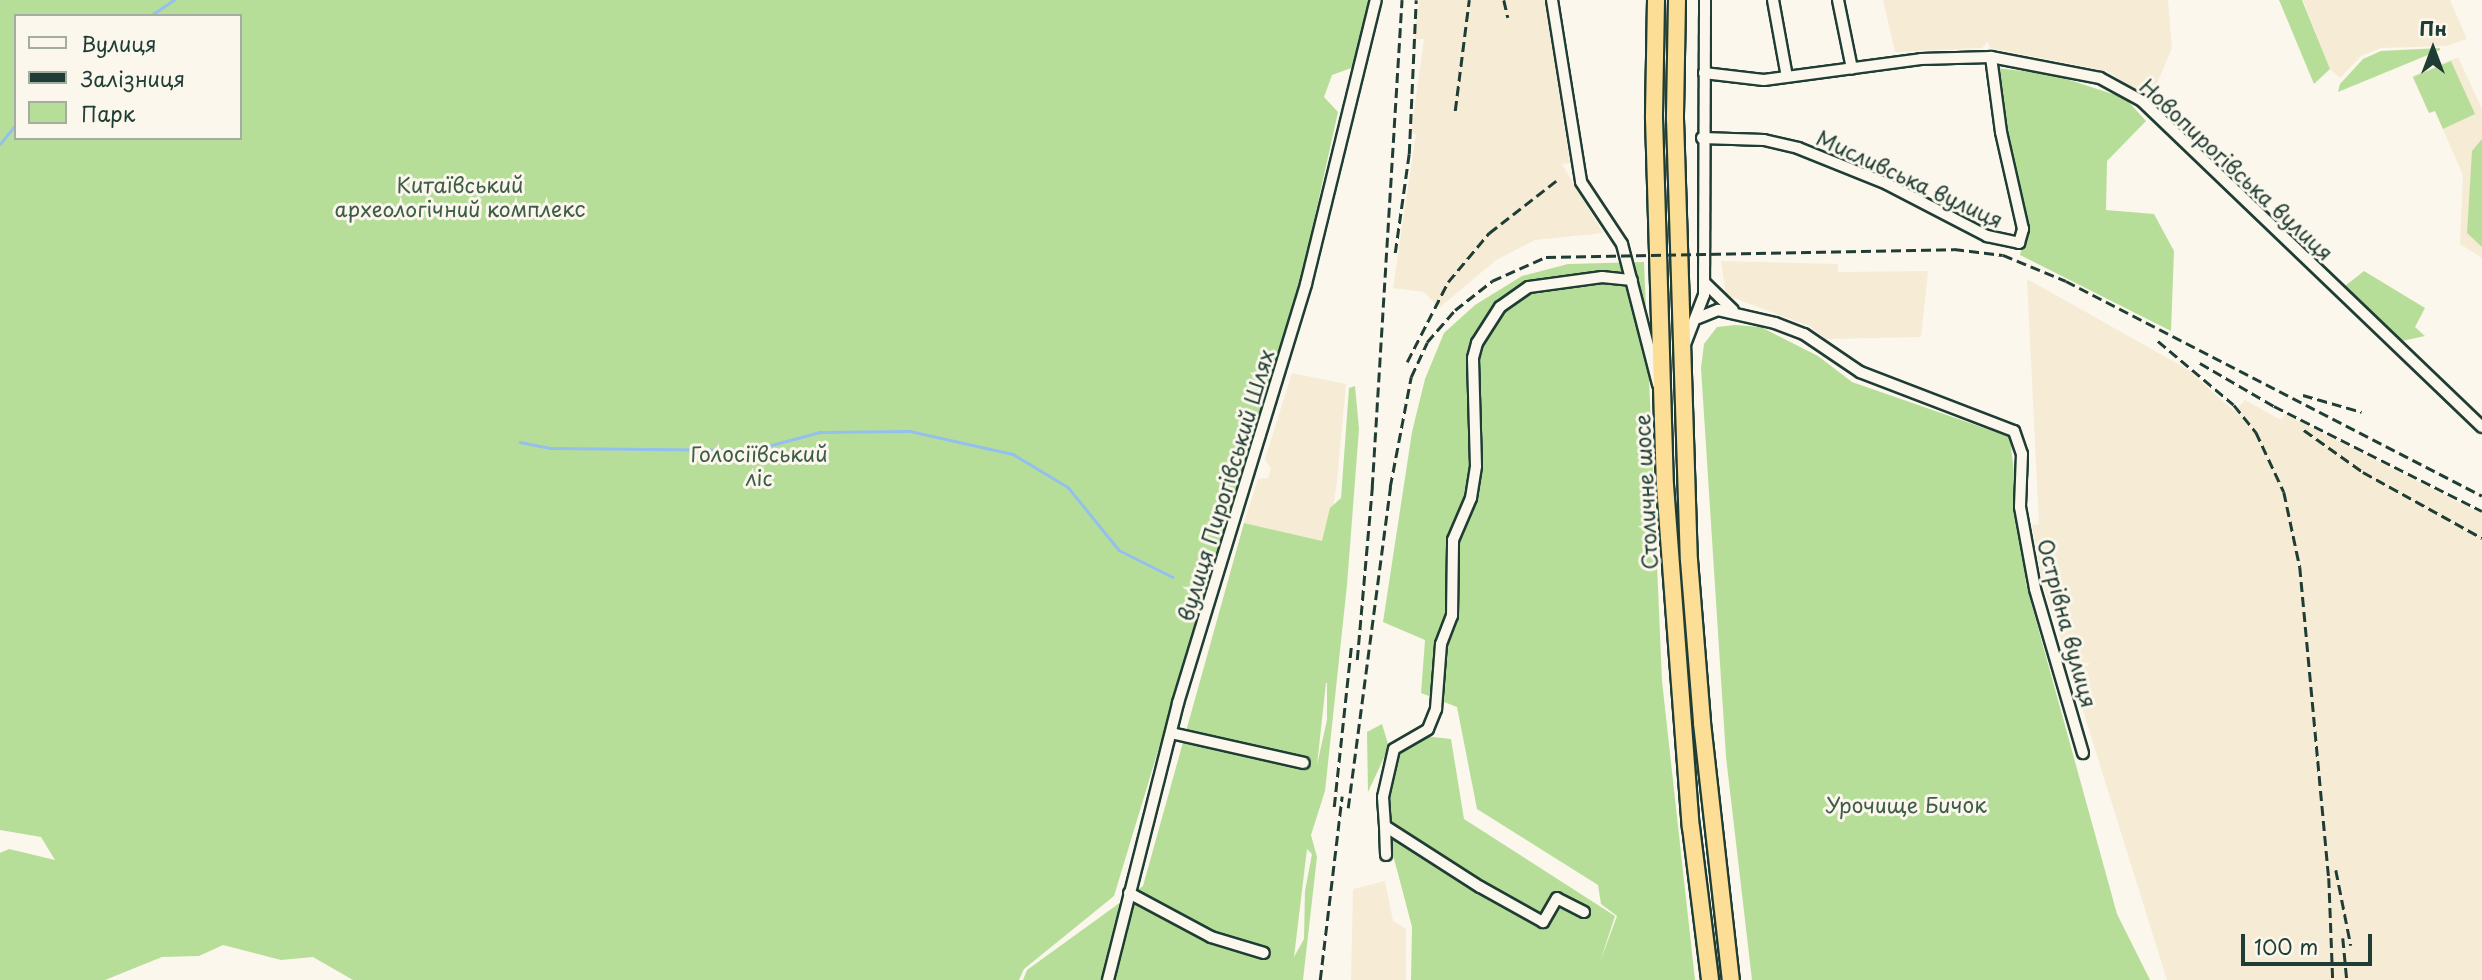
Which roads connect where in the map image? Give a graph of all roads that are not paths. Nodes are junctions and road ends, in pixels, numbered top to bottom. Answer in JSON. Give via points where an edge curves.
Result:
{"nodes":[{"id":1,"x":1376,"y":0,"type":"edge"},
{"id":2,"x":1552,"y":0,"type":"edge"},
{"id":3,"x":1656,"y":0,"type":"edge"},
{"id":4,"x":1677,"y":0,"type":"edge"},
{"id":5,"x":1705,"y":0,"type":"edge"},
{"id":6,"x":1773,"y":0,"type":"edge"},
{"id":7,"x":1838,"y":0,"type":"edge"},
{"id":8,"x":1991,"y":57,"type":"junction"},
{"id":9,"x":1852,"y":69,"type":"junction"},
{"id":10,"x":1703,"y":73,"type":"junction"},
{"id":11,"x":1787,"y":77,"type":"junction"},
{"id":12,"x":1702,"y":138,"type":"junction"},
{"id":13,"x":1632,"y":280,"type":"junction"},
{"id":14,"x":1704,"y":282,"type":"junction"},
{"id":15,"x":1735,"y":312,"type":"junction"},
{"id":16,"x":1698,"y":317,"type":"junction"},
{"id":17,"x":1680,"y":354,"type":"junction"},
{"id":18,"x":1661,"y":394,"type":"junction"},
{"id":19,"x":2482,"y":427,"type":"edge"},
{"id":20,"x":1171,"y":733,"type":"junction"},
{"id":21,"x":2083,"y":753,"type":"dead end"},
{"id":22,"x":1304,"y":763,"type":"dead end"},
{"id":23,"x":1385,"y":826,"type":"junction"},
{"id":24,"x":1386,"y":855,"type":"dead end"},
{"id":25,"x":1129,"y":893,"type":"junction"},
{"id":26,"x":1584,"y":912,"type":"dead end"},
{"id":27,"x":1264,"y":953,"type":"dead end"},
{"id":28,"x":1108,"y":980,"type":"edge"},
{"id":29,"x":1710,"y":980,"type":"edge"},
{"id":30,"x":1731,"y":980,"type":"edge"}],
"edges":[{"from":1,"to":20,"type":"street","name":"вулиця Пирогівський Шлях","via":[[1306,284]]},
{"from":2,"to":13,"type":"street","via":[[1581,181],[1616,232]]},
{"from":3,"to":18,"type":"highway","name":"Столичне шосе"},
{"from":4,"to":17,"type":"highway","name":"Столичне шосе"},
{"from":5,"to":10,"type":"street"},
{"from":6,"to":11,"type":"street"},
{"from":7,"to":9,"type":"street"},
{"from":8,"to":9,"type":"street","name":"Новопирогівська вулиця","via":[[1921,59]]},
{"from":8,"to":12,"type":"street","name":"Мисливська вулиця","via":[[2001,132],[2023,229],[2019,243],[1987,236],[1887,184],[1798,148],[1764,140]]},
{"from":8,"to":19,"type":"street","name":"Новопирогівська вулиця","via":[[2100,78],[2142,101]]},
{"from":9,"to":11,"type":"street","name":"Новопирогівська вулиця"},
{"from":10,"to":11,"type":"street","name":"Новопирогівська вулиця","via":[[1748,80]]},
{"from":10,"to":12,"type":"street"},
{"from":12,"to":14,"type":"street"},
{"from":13,"to":18,"type":"street"},
{"from":13,"to":23,"type":"street","via":[[1602,277],[1529,287],[1500,307],[1477,343],[1473,358],[1476,466],[1471,498],[1453,540],[1452,616],[1441,644],[1436,709],[1429,729],[1394,749],[1383,797]]},
{"from":14,"to":15,"type":"street","name":"Острівна вулиця"},
{"from":14,"to":16,"type":"street"},
{"from":15,"to":16,"type":"street","name":"Острівна вулиця","via":[[1717,310]]},
{"from":15,"to":21,"type":"street","name":"Острівна вулиця","via":[[1804,334],[1860,372],[2014,431],[2022,454],[2020,507],[2035,589]]},
{"from":16,"to":17,"type":"street"},
{"from":17,"to":30,"type":"highway","name":"Столичне шосе","via":[[1702,723]]},
{"from":18,"to":29,"type":"highway","name":"Столичне шосе","via":[[1679,694]]},
{"from":20,"to":22,"type":"street"},
{"from":20,"to":25,"type":"street","name":"вулиця Пирогівський Шлях"},
{"from":23,"to":24,"type":"street"},
{"from":23,"to":26,"type":"street","via":[[1543,922],[1557,898]]},
{"from":25,"to":27,"type":"street","via":[[1211,937]]},
{"from":25,"to":28,"type":"street","name":"вулиця Пирогівський Шлях"}]}
